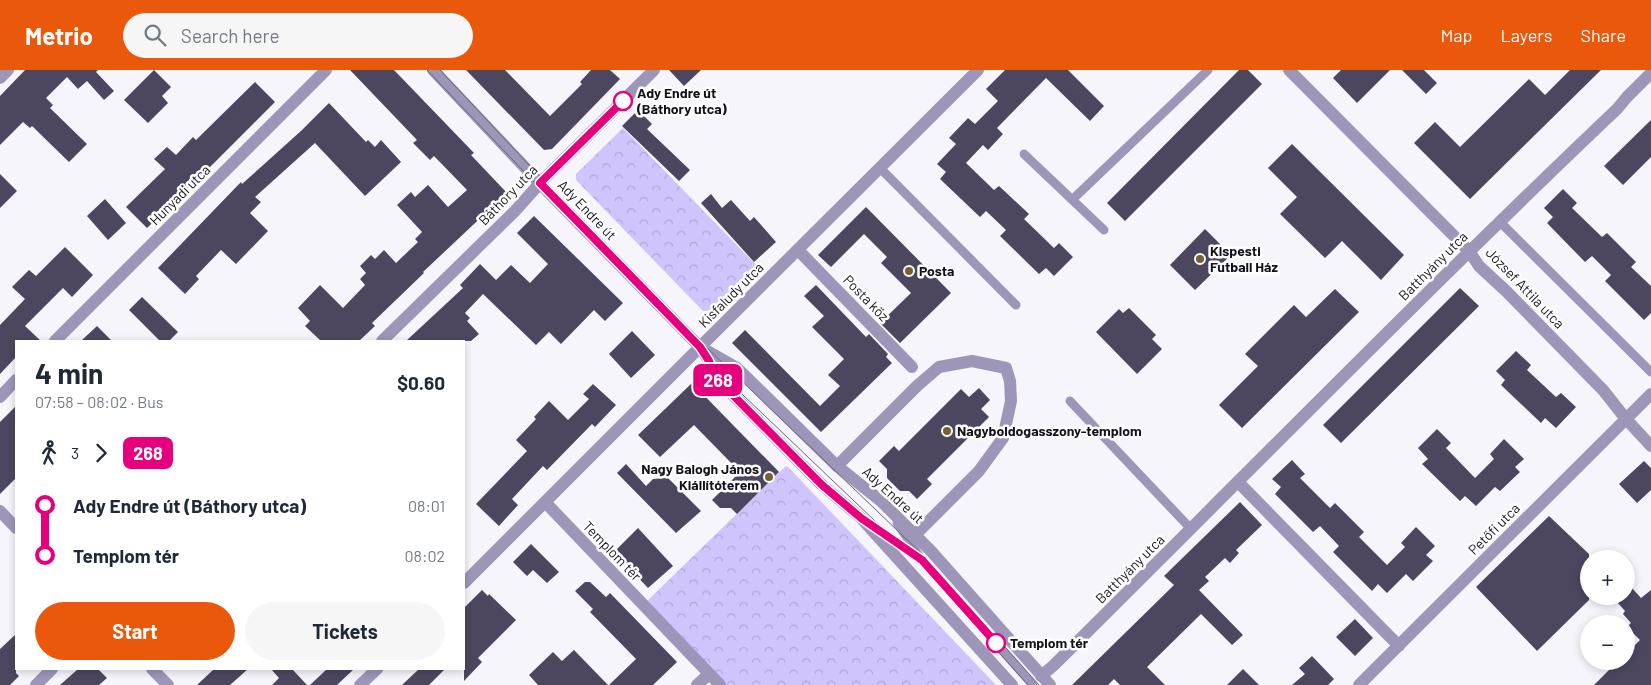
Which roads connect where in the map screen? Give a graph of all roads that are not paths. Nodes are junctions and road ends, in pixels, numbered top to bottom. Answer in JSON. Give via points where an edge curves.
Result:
{"nodes":[{"id":1,"x":8,"y":70,"type":"edge"},
{"id":2,"x":326,"y":70,"type":"edge"},
{"id":3,"x":433,"y":70,"type":"edge"},
{"id":4,"x":654,"y":70,"type":"edge"},
{"id":5,"x":978,"y":70,"type":"edge"},
{"id":6,"x":1208,"y":70,"type":"edge"},
{"id":7,"x":1289,"y":70,"type":"edge"},
{"id":8,"x":1651,"y":73,"type":"edge"},
{"id":9,"x":0,"y":78,"type":"edge"},
{"id":10,"x":1024,"y":154,"type":"dead end"},
{"id":11,"x":880,"y":168,"type":"junction"},
{"id":12,"x":540,"y":183,"type":"junction"},
{"id":13,"x":1072,"y":199,"type":"junction"},
{"id":14,"x":1499,"y":221,"type":"junction"},
{"id":15,"x":1104,"y":230,"type":"dead end"},
{"id":16,"x":798,"y":250,"type":"junction"},
{"id":17,"x":1469,"y":251,"type":"junction"},
{"id":18,"x":1016,"y":305,"type":"dead end"},
{"id":19,"x":56,"y":340,"type":"edge"},
{"id":20,"x":383,"y":340,"type":"edge"},
{"id":21,"x":700,"y":347,"type":"junction"},
{"id":22,"x":912,"y":367,"type":"dead end"},
{"id":23,"x":1651,"y":372,"type":"edge"},
{"id":24,"x":15,"y":381,"type":"edge"},
{"id":25,"x":1651,"y":394,"type":"edge"},
{"id":26,"x":0,"y":396,"type":"edge"},
{"id":27,"x":1070,"y":401,"type":"dead end"},
{"id":28,"x":1626,"y":419,"type":"junction"},
{"id":29,"x":1651,"y":446,"type":"edge"},
{"id":30,"x":837,"y":466,"type":"junction"},
{"id":31,"x":1238,"y":482,"type":"junction"},
{"id":32,"x":881,"y":500,"type":"junction"},
{"id":33,"x":545,"y":502,"type":"junction"},
{"id":34,"x":0,"y":511,"type":"edge"},
{"id":35,"x":861,"y":518,"type":"junction"},
{"id":36,"x":15,"y":527,"type":"edge"},
{"id":37,"x":1191,"y":529,"type":"junction"},
{"id":38,"x":915,"y":535,"type":"junction"},
{"id":39,"x":922,"y":560,"type":"junction"},
{"id":40,"x":465,"y":582,"type":"edge"},
{"id":41,"x":1399,"y":646,"type":"junction"},
{"id":42,"x":51,"y":670,"type":"edge"},
{"id":43,"x":153,"y":670,"type":"edge"},
{"id":44,"x":376,"y":670,"type":"edge"},
{"id":45,"x":709,"y":674,"type":"junction"},
{"id":46,"x":1041,"y":682,"type":"edge"},
{"id":47,"x":36,"y":685,"type":"edge"},
{"id":48,"x":168,"y":685,"type":"edge"},
{"id":49,"x":360,"y":685,"type":"edge"},
{"id":50,"x":698,"y":685,"type":"edge"},
{"id":51,"x":720,"y":685,"type":"edge"},
{"id":52,"x":1012,"y":685,"type":"edge"},
{"id":53,"x":1359,"y":685,"type":"edge"}],
"edges":[{"from":1,"to":9,"type":"street"},
{"from":2,"to":19,"type":"street","name":"Hunyadi utca"},
{"from":3,"to":12,"type":"street","name":"Ady Endre út"},
{"from":4,"to":12,"type":"street","name":"Báthory utca"},
{"from":5,"to":11,"type":"street","name":"Kisfaludy utca"},
{"from":6,"to":13,"type":"lane"},
{"from":7,"to":17,"type":"street","name":"József Attila utca"},
{"from":8,"to":14,"type":"street","name":"Batthyány utca"},
{"from":10,"to":13,"type":"lane"},
{"from":11,"to":16,"type":"street","name":"Kisfaludy utca"},
{"from":11,"to":18,"type":"lane"},
{"from":12,"to":20,"type":"street","name":"Báthory utca"},
{"from":12,"to":21,"type":"street","name":"Ady Endre út"},
{"from":13,"to":15,"type":"lane"},
{"from":14,"to":17,"type":"street","name":"Batthyány utca"},
{"from":14,"to":23,"type":"lane"},
{"from":16,"to":21,"type":"street","name":"Kisfaludy utca"},
{"from":16,"to":22,"type":"street","name":"Posta köz"},
{"from":17,"to":28,"type":"street","name":"József Attila utca","via":[[1478,266],[1603,390]]},
{"from":17,"to":31,"type":"street","name":"Batthyány utca"},
{"from":21,"to":30,"type":"street","name":"Ady Endre út","via":[[737,368]]},
{"from":21,"to":33,"type":"street","name":"Kisfaludy utca"},
{"from":21,"to":35,"type":"street","name":"Ady Endre út","via":[[717,379],[822,485]]},
{"from":24,"to":26,"type":"street"},
{"from":25,"to":28,"type":"street","name":"Petőfi utca"},
{"from":27,"to":37,"type":"lane"},
{"from":28,"to":29,"type":"street","name":"József Attila utca"},
{"from":28,"to":41,"type":"street","name":"Petőfi utca"},
{"from":30,"to":32,"type":"street","name":"Ady Endre út"},
{"from":30,"to":38,"type":"street","via":[[939,367],[972,360],[1006,368],[1011,401],[1003,438],[978,471]]},
{"from":31,"to":37,"type":"street","name":"Batthyány utca"},
{"from":31,"to":41,"type":"street"},
{"from":32,"to":38,"type":"street","name":"Ady Endre út"},
{"from":32,"to":39,"type":"lane"},
{"from":33,"to":40,"type":"street","name":"Kisfaludy utca"},
{"from":33,"to":45,"type":"street","name":"Templom tér"},
{"from":34,"to":36,"type":"street"},
{"from":35,"to":39,"type":"lane"},
{"from":35,"to":52,"type":"street","name":"Ady Endre út"},
{"from":37,"to":46,"type":"street","name":"Batthyány utca","via":[[1053,666]]},
{"from":38,"to":46,"type":"street","name":"Ady Endre út"},
{"from":39,"to":46,"type":"lane"},
{"from":41,"to":53,"type":"street","name":"Petőfi utca"},
{"from":42,"to":47,"type":"street"},
{"from":43,"to":48,"type":"street"},
{"from":44,"to":49,"type":"street"},
{"from":45,"to":50,"type":"street"},
{"from":45,"to":51,"type":"street","name":"Templom tér"}]}
